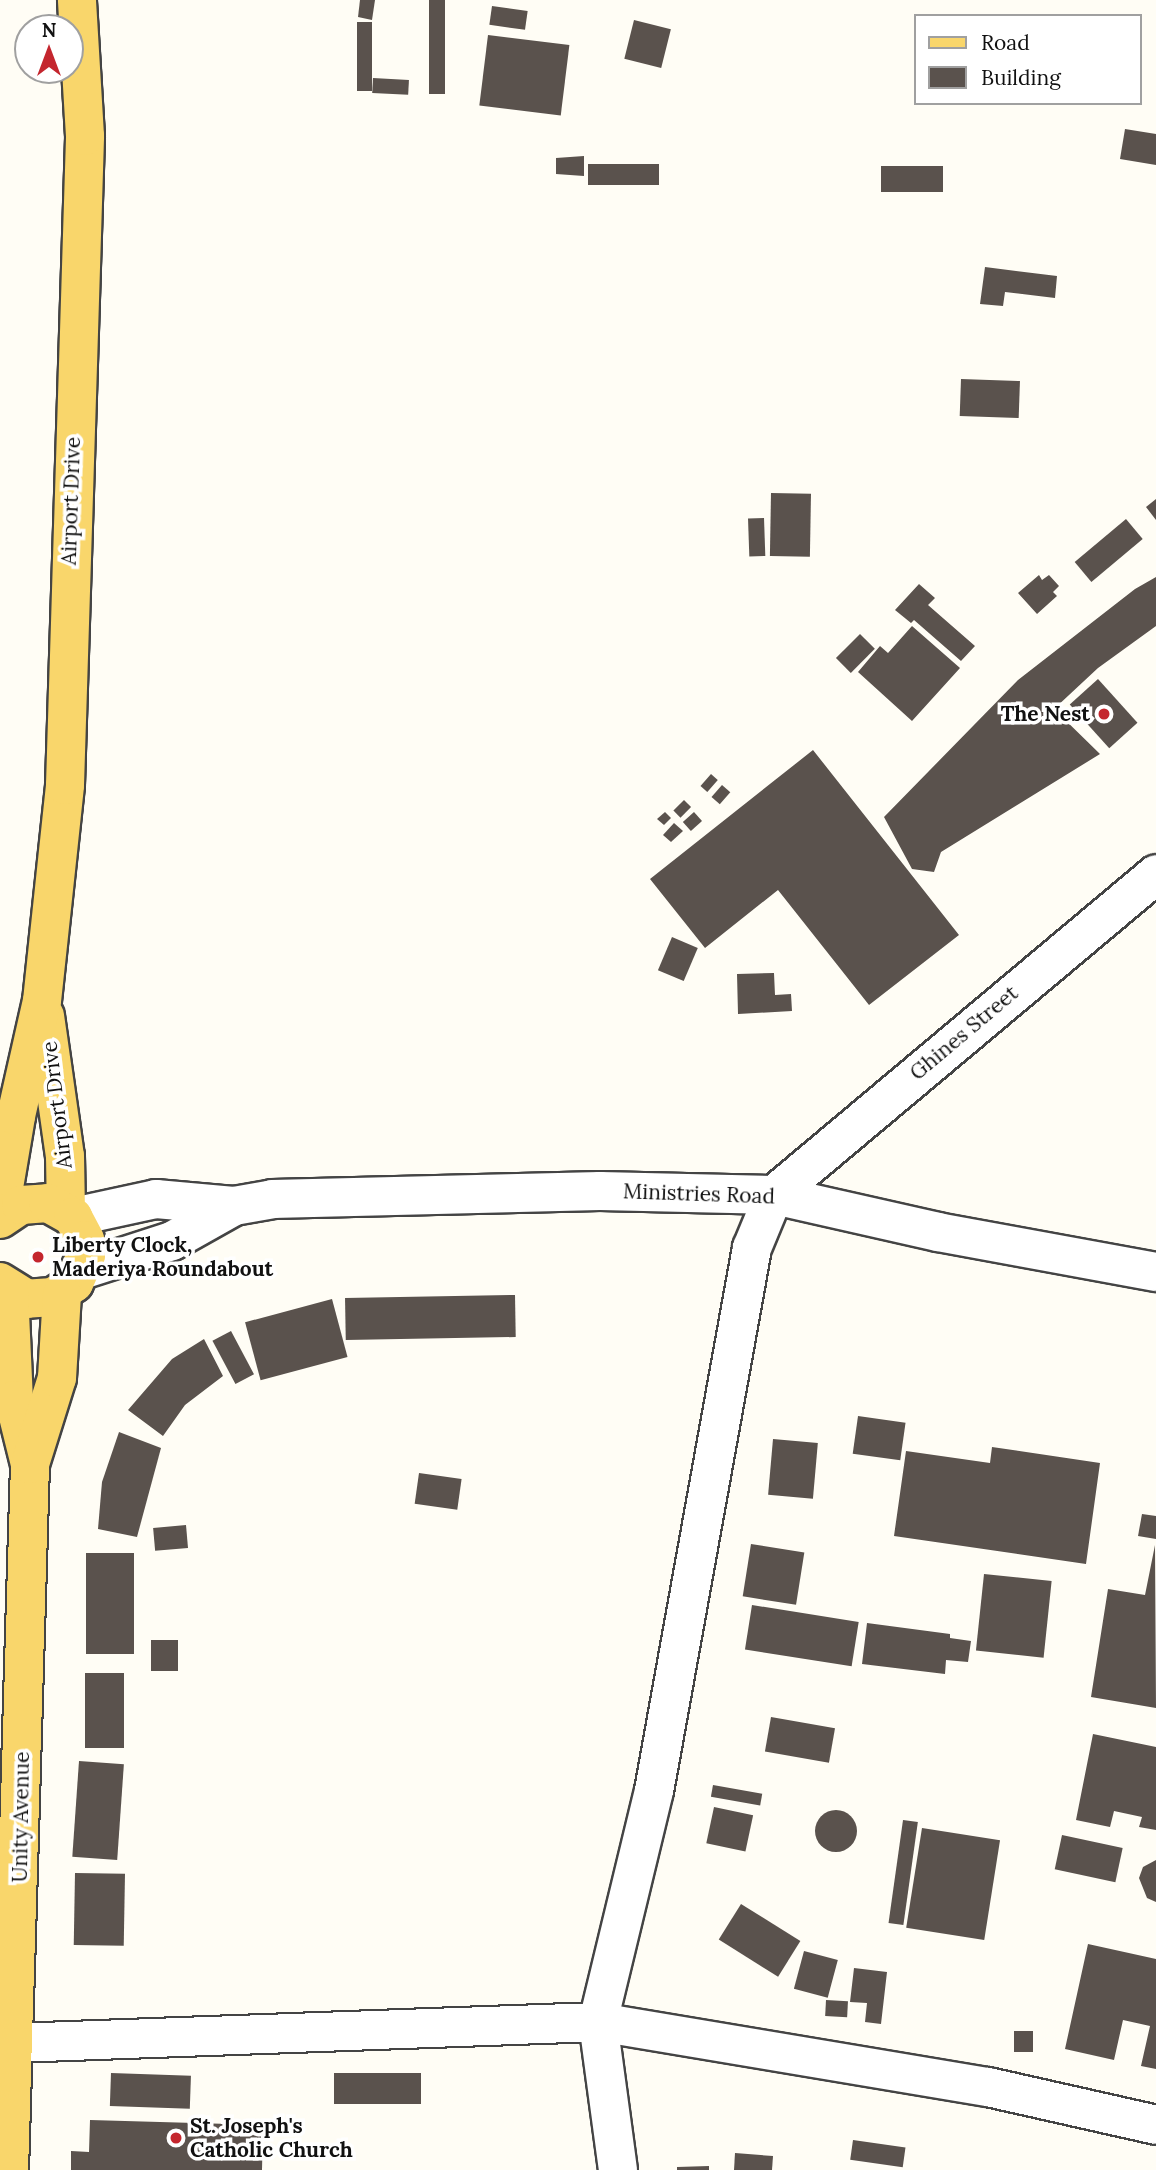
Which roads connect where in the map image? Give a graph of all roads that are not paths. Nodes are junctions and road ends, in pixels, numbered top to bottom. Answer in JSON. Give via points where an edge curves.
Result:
{"nodes":[{"id":1,"x":77,"y":0,"type":"edge"},
{"id":2,"x":1156,"y":874,"type":"edge"},
{"id":3,"x":42,"y":1000,"type":"junction"},
{"id":4,"x":774,"y":1195,"type":"junction"},
{"id":5,"x":234,"y":1206,"type":"junction"},
{"id":6,"x":0,"y":1211,"type":"edge"},
{"id":7,"x":69,"y":1214,"type":"junction"},
{"id":8,"x":0,"y":1219,"type":"edge"},
{"id":9,"x":1156,"y":1272,"type":"edge"},
{"id":10,"x":72,"y":1282,"type":"junction"},
{"id":11,"x":4,"y":1286,"type":"edge"},
{"id":12,"x":30,"y":1464,"type":"junction"},
{"id":13,"x":598,"y":2022,"type":"junction"},
{"id":14,"x":14,"y":2043,"type":"junction"},
{"id":15,"x":1156,"y":2125,"type":"edge"},
{"id":16,"x":9,"y":2170,"type":"edge"},
{"id":17,"x":618,"y":2170,"type":"edge"}],
"edges":[{"from":1,"to":3,"type":"main road","name":"Airport Drive","via":[[85,136],[65,785]]},
{"from":2,"to":4,"type":"street","name":"Ghines Street"},
{"from":3,"to":6,"type":"main road","name":"Airport Drive"},
{"from":3,"to":7,"type":"main road","name":"Airport Drive","via":[[64,1143]]},
{"from":4,"to":5,"type":"street","name":"Ministries Road","via":[[587,1192],[272,1199]]},
{"from":4,"to":9,"type":"street","name":"Ministries Road","via":[[938,1232]]},
{"from":4,"to":13,"type":"street","via":[[752,1248],[654,1791]]},
{"from":5,"to":7,"type":"street","name":"Ministries Road","via":[[156,1199]]},
{"from":5,"to":10,"type":"street","name":"Ministries Road","via":[[172,1241]]},
{"from":7,"to":8,"type":"main road","via":[[34,1202]]},
{"from":7,"to":10,"type":"main road","name":"Airport Drive","via":[[85,1240]]},
{"from":10,"to":11,"type":"main road","via":[[27,1299]]},
{"from":10,"to":12,"type":"main road","name":"Unity Avenue","via":[[57,1378]]},
{"from":11,"to":12,"type":"main road","name":"Unity Avenue","via":[[14,1400]]},
{"from":12,"to":14,"type":"main road","name":"Unity Avenue"},
{"from":13,"to":14,"type":"street"},
{"from":13,"to":15,"type":"street","via":[[988,2087]]},
{"from":13,"to":17,"type":"street"},
{"from":14,"to":16,"type":"main road","name":"Unity Avenue"}]}
